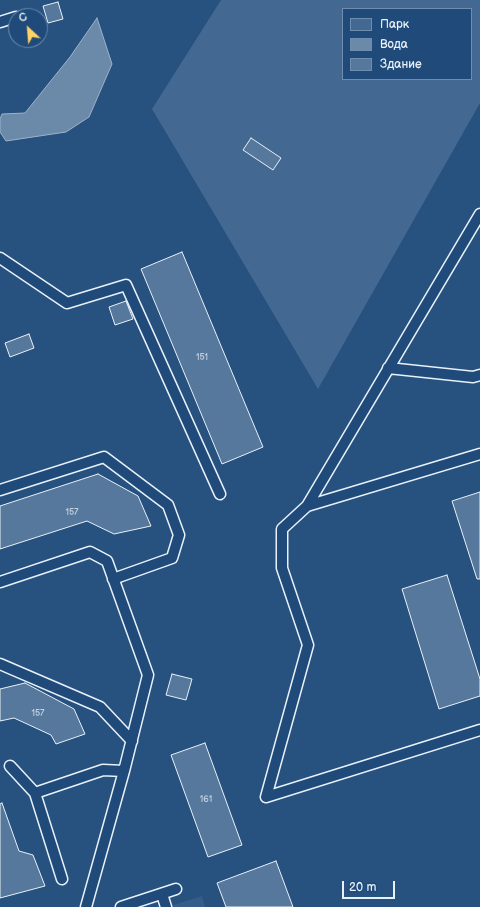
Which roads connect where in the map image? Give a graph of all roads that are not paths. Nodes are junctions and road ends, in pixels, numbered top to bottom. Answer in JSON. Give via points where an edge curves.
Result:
{"nodes":[{"id":1,"x":480,"y":214,"type":"edge"},
{"id":2,"x":0,"y":258,"type":"edge"},
{"id":3,"x":388,"y":368,"type":"junction"},
{"id":4,"x":480,"y":375,"type":"edge"},
{"id":5,"x":480,"y":454,"type":"edge"},
{"id":6,"x":0,"y":490,"type":"edge"},
{"id":7,"x":220,"y":494,"type":"dead end"},
{"id":8,"x":307,"y":506,"type":"junction"},
{"id":9,"x":113,"y":579,"type":"junction"},
{"id":10,"x":0,"y":582,"type":"edge"},
{"id":11,"x":0,"y":664,"type":"edge"},
{"id":12,"x":480,"y":730,"type":"edge"},
{"id":13,"x":132,"y":741,"type":"junction"},
{"id":14,"x":10,"y":766,"type":"dead end"},
{"id":15,"x":124,"y":771,"type":"junction"},
{"id":16,"x":35,"y":793,"type":"junction"},
{"id":17,"x":62,"y":879,"type":"dead end"},
{"id":18,"x":176,"y":889,"type":"dead end"},
{"id":19,"x":162,"y":894,"type":"junction"},
{"id":20,"x":86,"y":907,"type":"edge"},
{"id":21,"x":121,"y":907,"type":"edge"},
{"id":22,"x":166,"y":907,"type":"edge"}],
"edges":[{"from":1,"to":3,"type":"lane"},
{"from":2,"to":7,"type":"lane","via":[[67,303],[126,285]]},
{"from":3,"to":4,"type":"lane","via":[[473,377]]},
{"from":3,"to":8,"type":"lane"},
{"from":5,"to":8,"type":"lane"},
{"from":6,"to":9,"type":"lane","via":[[104,457],[168,505],[179,535],[172,558]]},
{"from":8,"to":12,"type":"lane","via":[[282,529],[282,568],[308,645],[266,797]]},
{"from":9,"to":10,"type":"lane","via":[[107,561],[90,552]]},
{"from":9,"to":13,"type":"lane","via":[[148,675]]},
{"from":11,"to":13,"type":"lane","via":[[100,707]]},
{"from":13,"to":15,"type":"lane"},
{"from":14,"to":16,"type":"lane"},
{"from":15,"to":16,"type":"lane","via":[[103,770]]},
{"from":15,"to":20,"type":"lane"},
{"from":16,"to":17,"type":"lane"},
{"from":18,"to":19,"type":"lane"},
{"from":19,"to":21,"type":"lane"},
{"from":19,"to":22,"type":"lane"}]}
